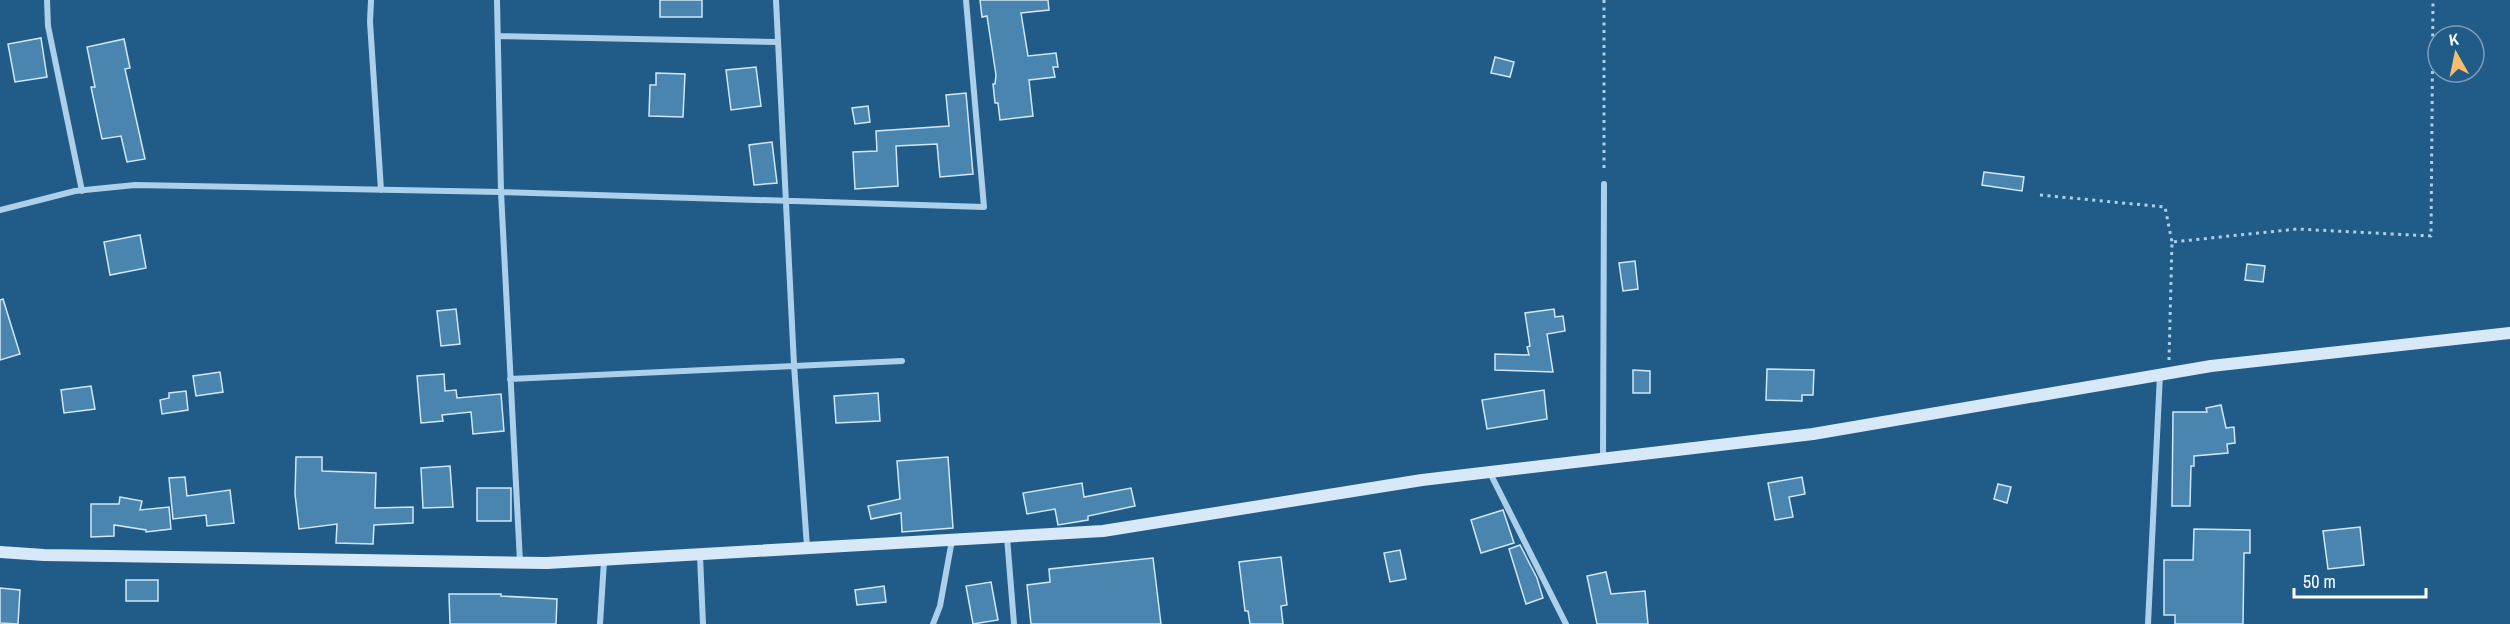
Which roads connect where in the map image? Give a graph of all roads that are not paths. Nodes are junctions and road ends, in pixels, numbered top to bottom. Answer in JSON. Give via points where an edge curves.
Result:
{"nodes":[{"id":1,"x":47,"y":0,"type":"edge"},
{"id":2,"x":371,"y":0,"type":"edge"},
{"id":3,"x":497,"y":0,"type":"edge"},
{"id":4,"x":776,"y":0,"type":"edge"},
{"id":5,"x":966,"y":0,"type":"edge"},
{"id":6,"x":498,"y":36,"type":"junction"},
{"id":7,"x":777,"y":42,"type":"junction"},
{"id":8,"x":1604,"y":184,"type":"road end"},
{"id":9,"x":82,"y":190,"type":"junction"},
{"id":10,"x":381,"y":190,"type":"junction"},
{"id":11,"x":501,"y":192,"type":"junction"},
{"id":12,"x":785,"y":200,"type":"junction"},
{"id":13,"x":0,"y":210,"type":"edge"},
{"id":14,"x":2510,"y":333,"type":"edge"},
{"id":15,"x":902,"y":362,"type":"dead end"},
{"id":16,"x":794,"y":365,"type":"junction"},
{"id":17,"x":2164,"y":374,"type":"junction"},
{"id":18,"x":510,"y":379,"type":"junction"},
{"id":19,"x":1603,"y":459,"type":"junction"},
{"id":20,"x":1490,"y":472,"type":"junction"},
{"id":21,"x":1007,"y":536,"type":"junction"},
{"id":22,"x":952,"y":540,"type":"junction"},
{"id":23,"x":807,"y":548,"type":"junction"},
{"id":24,"x":0,"y":552,"type":"edge"},
{"id":25,"x":700,"y":556,"type":"junction"},
{"id":26,"x":604,"y":561,"type":"junction"},
{"id":27,"x":520,"y":562,"type":"junction"},
{"id":28,"x":600,"y":624,"type":"edge"},
{"id":29,"x":703,"y":624,"type":"edge"},
{"id":30,"x":933,"y":624,"type":"edge"},
{"id":31,"x":1014,"y":624,"type":"edge"},
{"id":32,"x":1566,"y":624,"type":"edge"},
{"id":33,"x":2148,"y":624,"type":"edge"}],
"edges":[{"from":1,"to":9,"type":"street","via":[[48,26]]},
{"from":2,"to":10,"type":"street"},
{"from":3,"to":6,"type":"street"},
{"from":4,"to":7,"type":"street"},
{"from":5,"to":12,"type":"street","via":[[984,207]]},
{"from":6,"to":7,"type":"street"},
{"from":6,"to":11,"type":"street"},
{"from":7,"to":12,"type":"street"},
{"from":8,"to":19,"type":"street"},
{"from":9,"to":10,"type":"street","via":[[135,185]]},
{"from":9,"to":13,"type":"street"},
{"from":10,"to":11,"type":"street"},
{"from":11,"to":12,"type":"street"},
{"from":11,"to":18,"type":"street"},
{"from":12,"to":16,"type":"street"},
{"from":14,"to":17,"type":"street"},
{"from":15,"to":16,"type":"street"},
{"from":16,"to":18,"type":"street"},
{"from":16,"to":23,"type":"street"},
{"from":17,"to":19,"type":"street","via":[[1813,434]]},
{"from":17,"to":33,"type":"street"},
{"from":18,"to":27,"type":"street"},
{"from":19,"to":20,"type":"street"},
{"from":20,"to":21,"type":"street","via":[[1103,531]]},
{"from":20,"to":32,"type":"street"},
{"from":21,"to":22,"type":"street"},
{"from":21,"to":31,"type":"street"},
{"from":22,"to":23,"type":"street"},
{"from":22,"to":30,"type":"street"},
{"from":23,"to":25,"type":"street"},
{"from":24,"to":27,"type":"street"},
{"from":25,"to":26,"type":"street"},
{"from":25,"to":29,"type":"street"},
{"from":26,"to":27,"type":"street"},
{"from":26,"to":28,"type":"street"}]}
